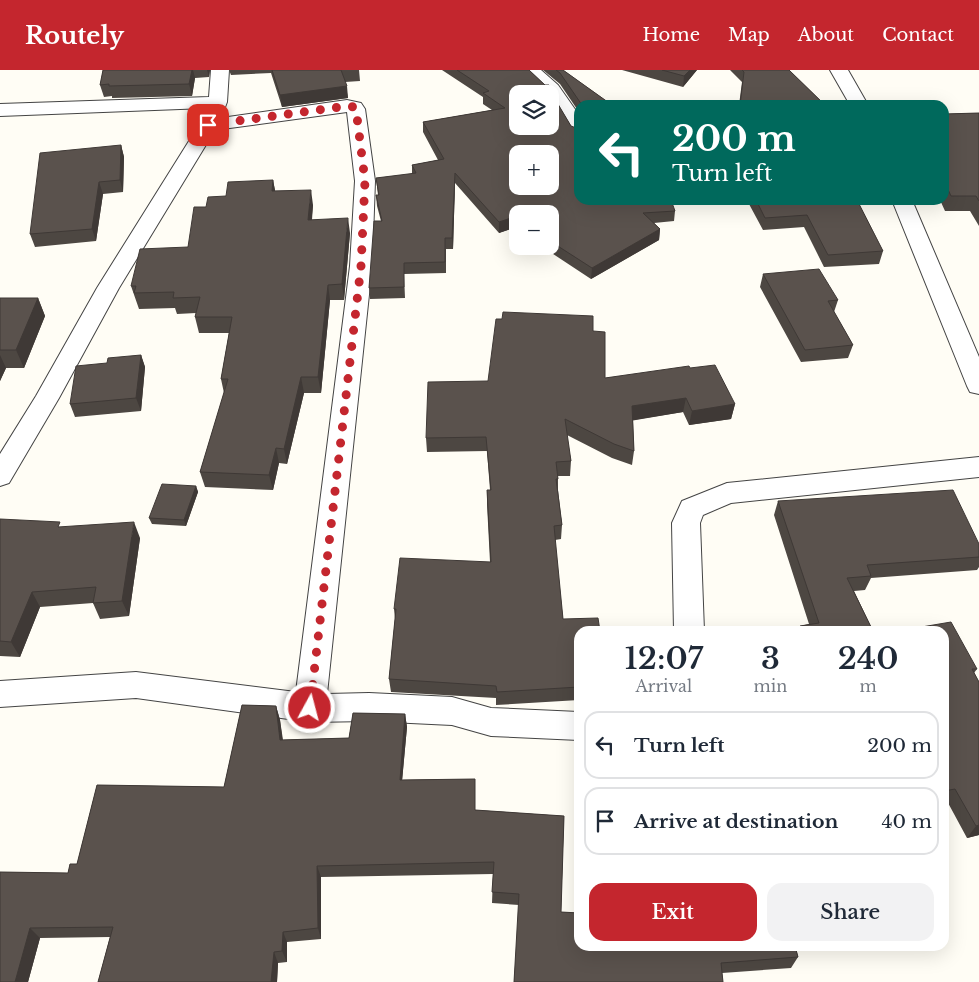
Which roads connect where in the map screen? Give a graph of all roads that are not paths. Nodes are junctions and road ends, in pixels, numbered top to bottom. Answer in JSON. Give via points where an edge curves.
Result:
{"nodes":[{"id":1,"x":220,"y":70,"type":"edge"},
{"id":2,"x":529,"y":70,"type":"edge"},
{"id":3,"x":839,"y":70,"type":"edge"},
{"id":4,"x":856,"y":100,"type":"edge"},
{"id":5,"x":218,"y":102,"type":"junction"},
{"id":6,"x":0,"y":110,"type":"edge"},
{"id":7,"x":574,"y":124,"type":"edge"},
{"id":8,"x":208,"y":125,"type":"junction"},
{"id":9,"x":904,"y":205,"type":"edge"},
{"id":10,"x":979,"y":386,"type":"edge"},
{"id":11,"x":979,"y":467,"type":"edge"},
{"id":12,"x":0,"y":476,"type":"edge"},
{"id":13,"x":689,"y":626,"type":"edge"},
{"id":14,"x":0,"y":694,"type":"edge"},
{"id":15,"x":310,"y":708,"type":"junction"},
{"id":16,"x":574,"y":726,"type":"edge"}],
"edges":[{"from":1,"to":5,"type":"street"},
{"from":2,"to":7,"type":"street","via":[[542,78]]},
{"from":3,"to":4,"type":"street"},
{"from":5,"to":6,"type":"street"},
{"from":5,"to":8,"type":"street"},
{"from":8,"to":12,"type":"street","via":[[108,288]]},
{"from":8,"to":15,"type":"street","via":[[347,106],[356,109],[365,181],[361,266]]},
{"from":9,"to":10,"type":"street"},
{"from":11,"to":13,"type":"street","via":[[728,493],[692,508],[686,523]]},
{"from":14,"to":15,"type":"street","via":[[136,685]]},
{"from":15,"to":16,"type":"street","via":[[452,711],[491,722]]}]}
